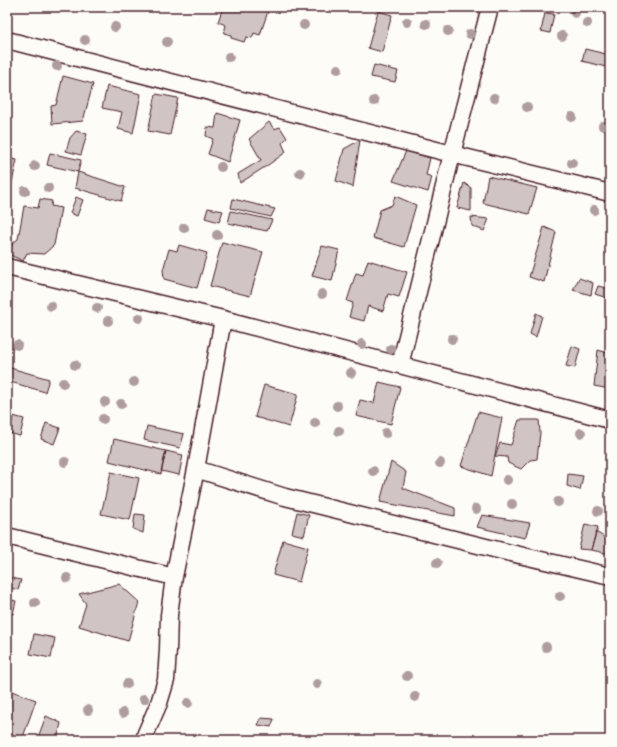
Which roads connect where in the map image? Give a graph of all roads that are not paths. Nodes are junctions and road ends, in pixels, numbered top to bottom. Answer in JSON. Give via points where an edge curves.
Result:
{"nodes":[{"id":1,"x":490,"y":7,"type":"edge"},
{"id":2,"x":7,"y":40,"type":"edge"},
{"id":3,"x":452,"y":154,"type":"junction"},
{"id":4,"x":610,"y":193,"type":"edge"},
{"id":5,"x":7,"y":267,"type":"edge"},
{"id":6,"x":223,"y":318,"type":"junction"},
{"id":7,"x":400,"y":365,"type":"junction"},
{"id":8,"x":610,"y":420,"type":"edge"},
{"id":9,"x":196,"y":469,"type":"junction"},
{"id":10,"x":7,"y":536,"type":"edge"},
{"id":11,"x":610,"y":576,"type":"edge"},
{"id":12,"x":174,"y":577,"type":"junction"},
{"id":13,"x":144,"y":740,"type":"edge"}],
"edges":[{"from":1,"to":3,"type":"street"},
{"from":2,"to":3,"type":"street"},
{"from":3,"to":4,"type":"street"},
{"from":3,"to":7,"type":"street"},
{"from":5,"to":6,"type":"street"},
{"from":6,"to":7,"type":"street"},
{"from":6,"to":9,"type":"street"},
{"from":7,"to":8,"type":"street"},
{"from":9,"to":11,"type":"street","via":[[292,498]]},
{"from":9,"to":12,"type":"street"},
{"from":10,"to":12,"type":"street"},
{"from":12,"to":13,"type":"street","via":[[169,615],[166,680]]}]}
